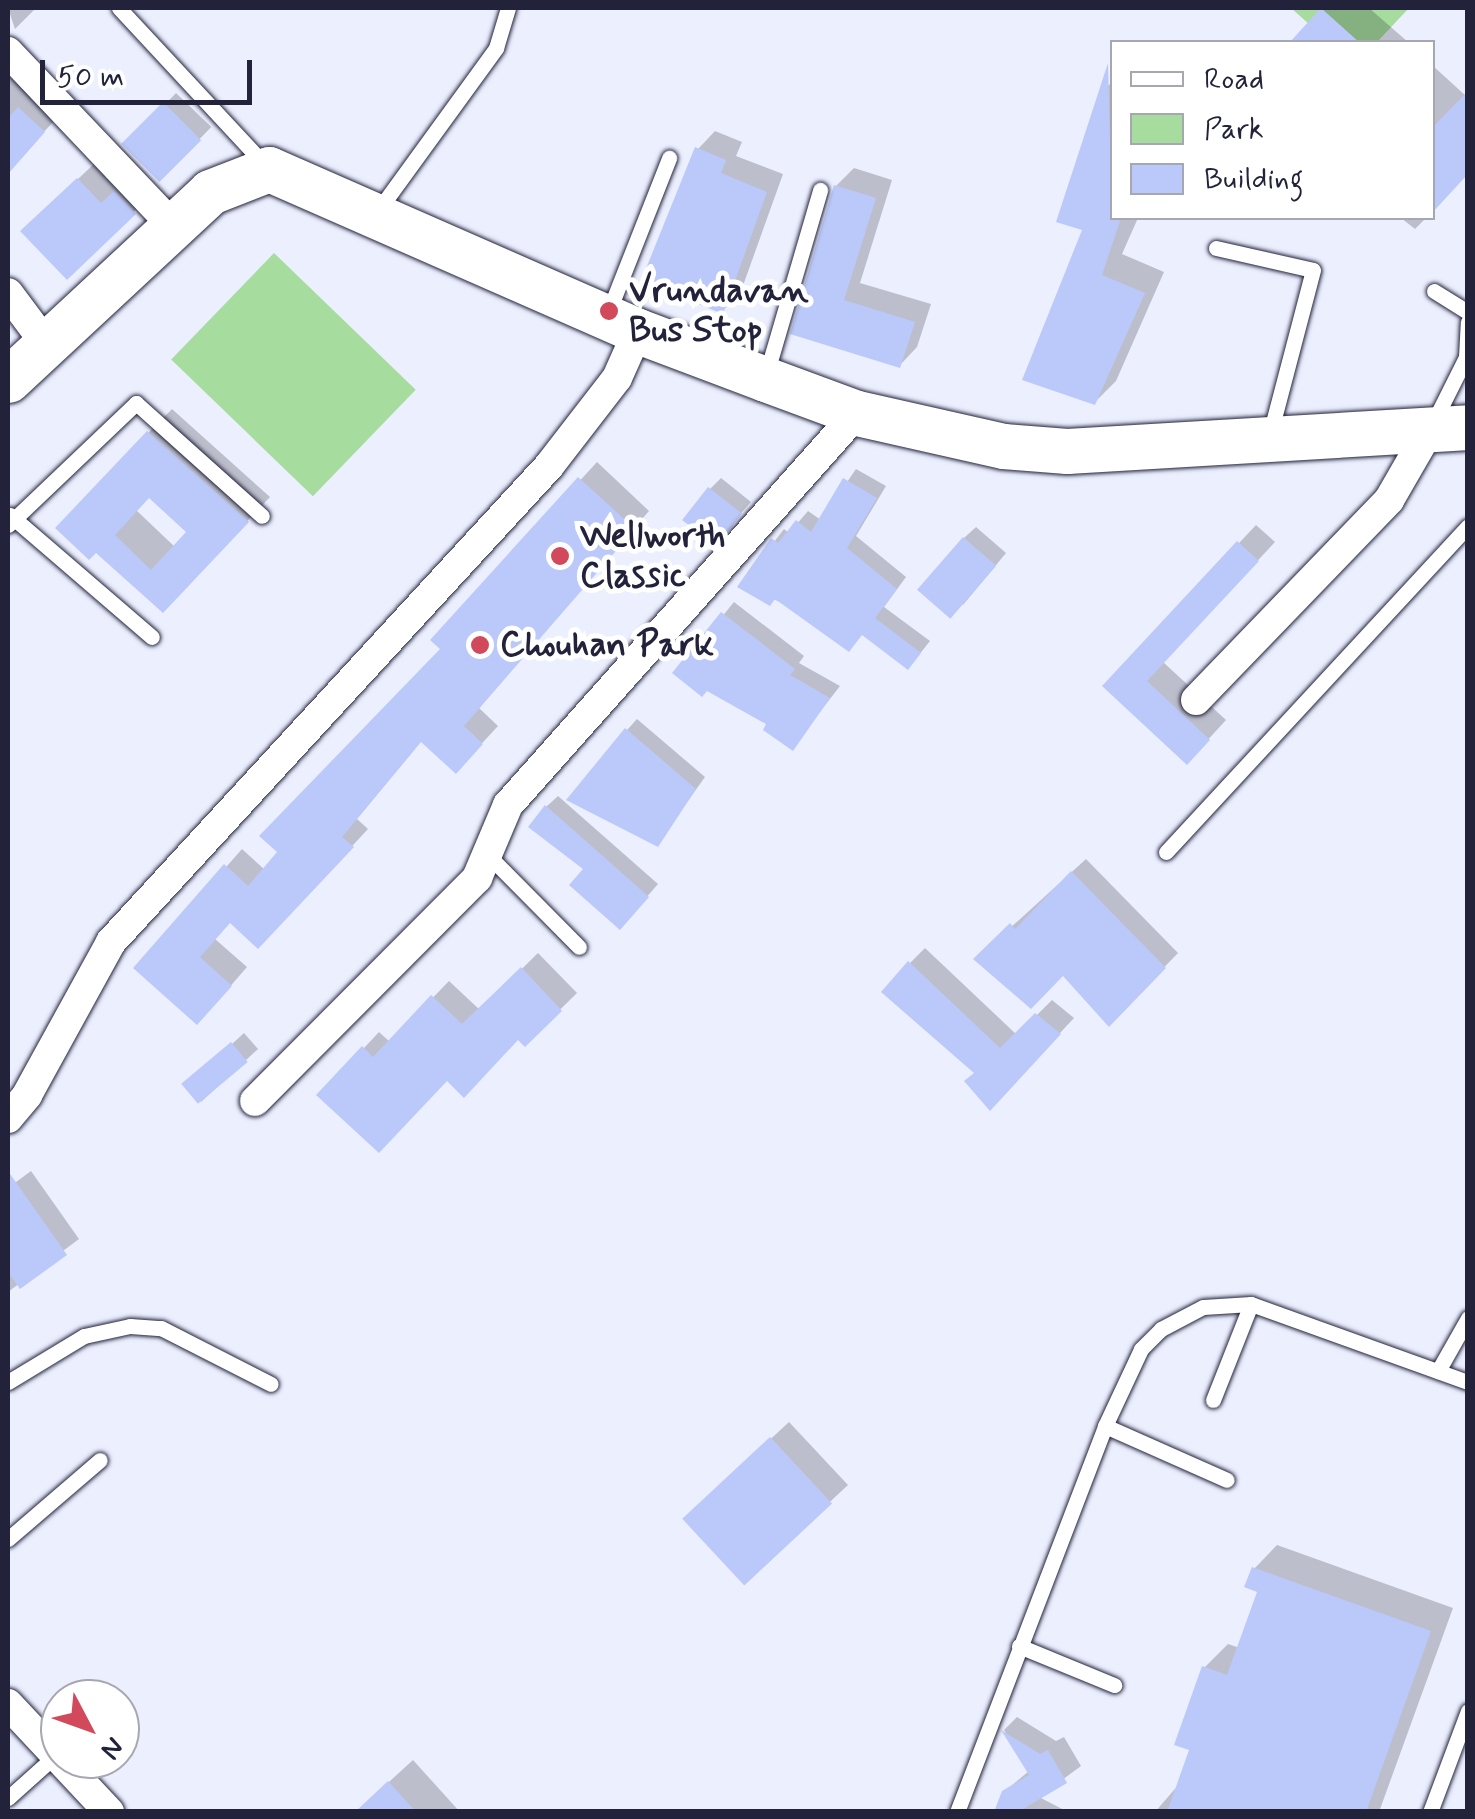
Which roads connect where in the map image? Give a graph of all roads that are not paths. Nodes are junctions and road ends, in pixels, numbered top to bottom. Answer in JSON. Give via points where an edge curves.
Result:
{"nodes":[{"id":1,"x":118,"y":8,"type":"edge"},
{"id":2,"x":508,"y":8,"type":"edge"},
{"id":3,"x":8,"y":52,"type":"edge"},
{"id":4,"x":669,"y":158,"type":"dead end"},
{"id":5,"x":269,"y":170,"type":"junction"},
{"id":6,"x":820,"y":190,"type":"dead end"},
{"id":7,"x":376,"y":212,"type":"junction"},
{"id":8,"x":170,"y":224,"type":"junction"},
{"id":9,"x":1216,"y":248,"type":"dead end"},
{"id":10,"x":1434,"y":291,"type":"dead end"},
{"id":11,"x":8,"y":293,"type":"edge"},
{"id":12,"x":1468,"y":312,"type":"edge"},
{"id":13,"x":1468,"y":322,"type":"edge"},
{"id":14,"x":622,"y":324,"type":"junction"},
{"id":15,"x":46,"y":344,"type":"junction"},
{"id":16,"x":765,"y":379,"type":"junction"},
{"id":17,"x":8,"y":380,"type":"edge"},
{"id":18,"x":857,"y":413,"type":"junction"},
{"id":19,"x":1448,"y":428,"type":"edge"},
{"id":20,"x":1268,"y":438,"type":"junction"},
{"id":21,"x":262,"y":516,"type":"dead end"},
{"id":22,"x":10,"y":519,"type":"edge"},
{"id":23,"x":1468,"y":526,"type":"edge"},
{"id":24,"x":152,"y":637,"type":"dead end"},
{"id":25,"x":1196,"y":700,"type":"dead end"},
{"id":26,"x":1166,"y":852,"type":"dead end"},
{"id":27,"x":490,"y":858,"type":"junction"},
{"id":28,"x":579,"y":947,"type":"dead end"},
{"id":29,"x":254,"y":1101,"type":"dead end"},
{"id":30,"x":8,"y":1118,"type":"edge"},
{"id":31,"x":1251,"y":1304,"type":"junction"},
{"id":32,"x":1468,"y":1318,"type":"edge"},
{"id":33,"x":1438,"y":1371,"type":"junction"},
{"id":34,"x":8,"y":1382,"type":"edge"},
{"id":35,"x":1468,"y":1382,"type":"edge"},
{"id":36,"x":272,"y":1384,"type":"dead end"},
{"id":37,"x":1213,"y":1400,"type":"dead end"},
{"id":38,"x":1105,"y":1426,"type":"junction"},
{"id":39,"x":100,"y":1460,"type":"dead end"},
{"id":40,"x":1227,"y":1480,"type":"dead end"},
{"id":41,"x":8,"y":1540,"type":"edge"},
{"id":42,"x":1020,"y":1646,"type":"junction"},
{"id":43,"x":1114,"y":1685,"type":"dead end"},
{"id":44,"x":8,"y":1704,"type":"edge"},
{"id":45,"x":1468,"y":1712,"type":"edge"},
{"id":46,"x":40,"y":1738,"type":"edge"},
{"id":47,"x":40,"y":1769,"type":"edge"},
{"id":48,"x":78,"y":1779,"type":"edge"},
{"id":49,"x":8,"y":1798,"type":"edge"},
{"id":50,"x":109,"y":1812,"type":"edge"},
{"id":51,"x":958,"y":1812,"type":"edge"},
{"id":52,"x":1430,"y":1812,"type":"edge"}],
"edges":[{"from":1,"to":5,"type":"lane"},
{"from":2,"to":7,"type":"lane","via":[[496,48]]},
{"from":3,"to":8,"type":"street"},
{"from":4,"to":14,"type":"lane"},
{"from":5,"to":7,"type":"street"},
{"from":5,"to":8,"type":"street","via":[[210,192]]},
{"from":6,"to":16,"type":"lane"},
{"from":7,"to":14,"type":"street"},
{"from":8,"to":15,"type":"street"},
{"from":9,"to":20,"type":"lane","via":[[1313,270]]},
{"from":10,"to":12,"type":"lane"},
{"from":11,"to":15,"type":"street"},
{"from":13,"to":19,"type":"lane"},
{"from":14,"to":16,"type":"street"},
{"from":14,"to":30,"type":"street","via":[[618,378],[562,451],[111,942]]},
{"from":15,"to":17,"type":"street"},
{"from":16,"to":18,"type":"street"},
{"from":18,"to":20,"type":"street","via":[[1003,446],[1066,451]]},
{"from":18,"to":27,"type":"street","via":[[508,805]]},
{"from":19,"to":20,"type":"street"},
{"from":19,"to":25,"type":"street","via":[[1389,500]]},
{"from":21,"to":22,"type":"lane","via":[[136,403]]},
{"from":22,"to":24,"type":"lane"},
{"from":23,"to":26,"type":"lane"},
{"from":27,"to":28,"type":"lane"},
{"from":27,"to":29,"type":"street","via":[[364,998]]},
{"from":31,"to":33,"type":"lane"},
{"from":31,"to":37,"type":"lane"},
{"from":31,"to":38,"type":"lane","via":[[1203,1307],[1161,1329],[1141,1350]]},
{"from":32,"to":33,"type":"lane"},
{"from":33,"to":35,"type":"lane"},
{"from":34,"to":36,"type":"lane","via":[[84,1336],[130,1326],[161,1328]]},
{"from":38,"to":40,"type":"lane"},
{"from":38,"to":42,"type":"lane"},
{"from":39,"to":41,"type":"lane"},
{"from":42,"to":43,"type":"lane"},
{"from":42,"to":51,"type":"lane"},
{"from":44,"to":46,"type":"street"},
{"from":45,"to":52,"type":"lane"},
{"from":47,"to":49,"type":"lane"},
{"from":48,"to":50,"type":"street"}]}
